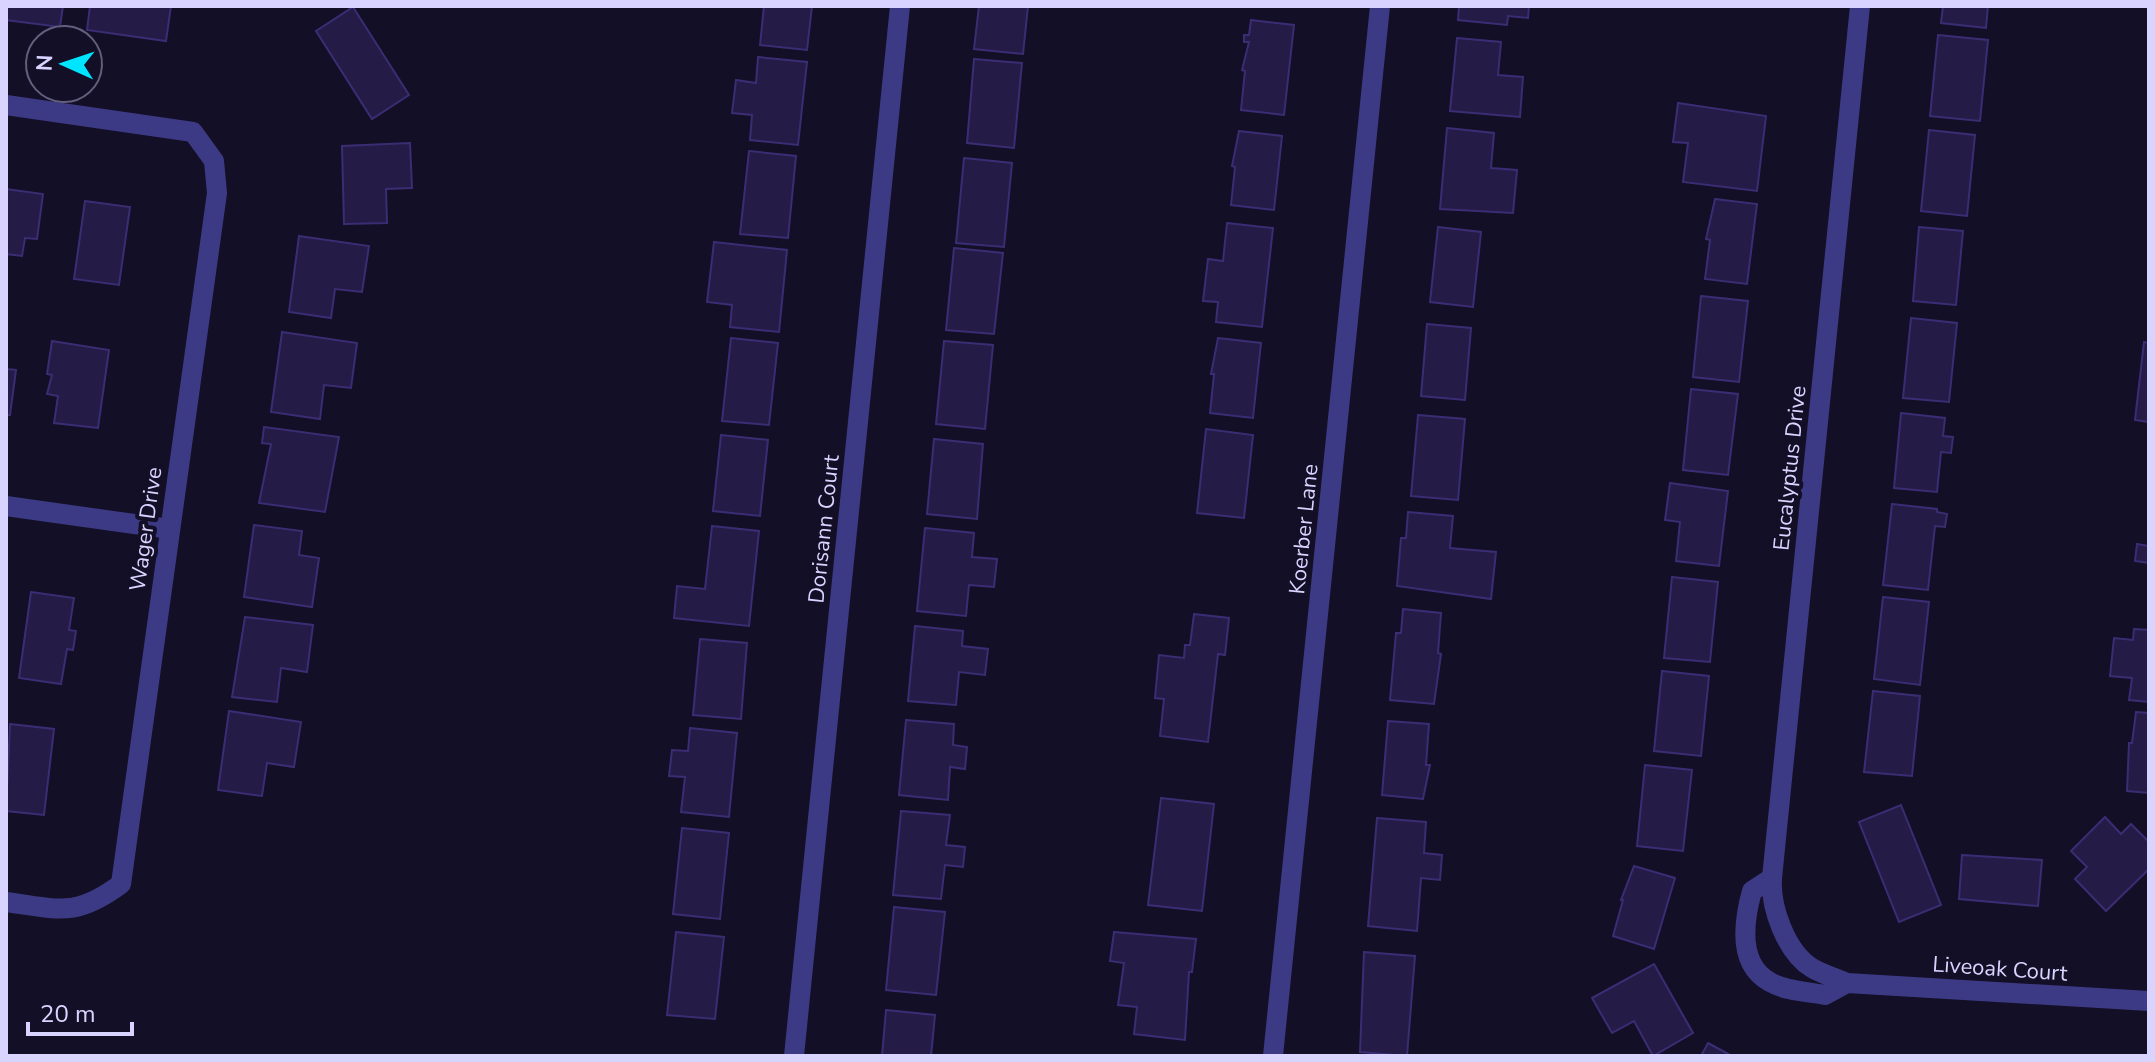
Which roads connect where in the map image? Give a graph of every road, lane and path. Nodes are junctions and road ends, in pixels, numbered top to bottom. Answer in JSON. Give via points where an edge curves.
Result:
{"nodes":[{"id":1,"x":900,"y":6,"type":"edge"},
{"id":2,"x":1380,"y":6,"type":"edge"},
{"id":3,"x":1860,"y":6,"type":"edge"},
{"id":4,"x":6,"y":105,"type":"edge"},
{"id":5,"x":6,"y":506,"type":"edge"},
{"id":6,"x":170,"y":529,"type":"junction"},
{"id":7,"x":1772,"y":878,"type":"junction"},
{"id":8,"x":6,"y":902,"type":"edge"},
{"id":9,"x":1784,"y":934,"type":"joint"},
{"id":10,"x":1847,"y":983,"type":"junction"},
{"id":11,"x":2149,"y":1001,"type":"edge"},
{"id":12,"x":794,"y":1056,"type":"edge"},
{"id":13,"x":1273,"y":1056,"type":"edge"}],
"edges":[{"from":1,"to":12,"type":"street","name":"Dorisann Court"},
{"from":2,"to":13,"type":"street","name":"Koerber Lane"},
{"from":3,"to":7,"type":"street","name":"Eucalyptus Drive"},
{"from":4,"to":6,"type":"street","name":"Wager Drive","via":[[193,132],[214,161],[217,193]]},
{"from":5,"to":6,"type":"street"},
{"from":6,"to":8,"type":"street","name":"Wager Drive","via":[[121,884],[72,911]]},
{"from":7,"to":9,"type":"street","name":"Eucalyptus Drive"},
{"from":7,"to":10,"type":"street","name":"Liveoak Court","via":[[1752,891],[1743,925],[1749,958],[1769,982],[1802,991],[1825,995]]},
{"from":9,"to":10,"type":"street","name":"Liveoak Court","via":[[1809,967]]},
{"from":10,"to":11,"type":"street","name":"Liveoak Court"}]}
